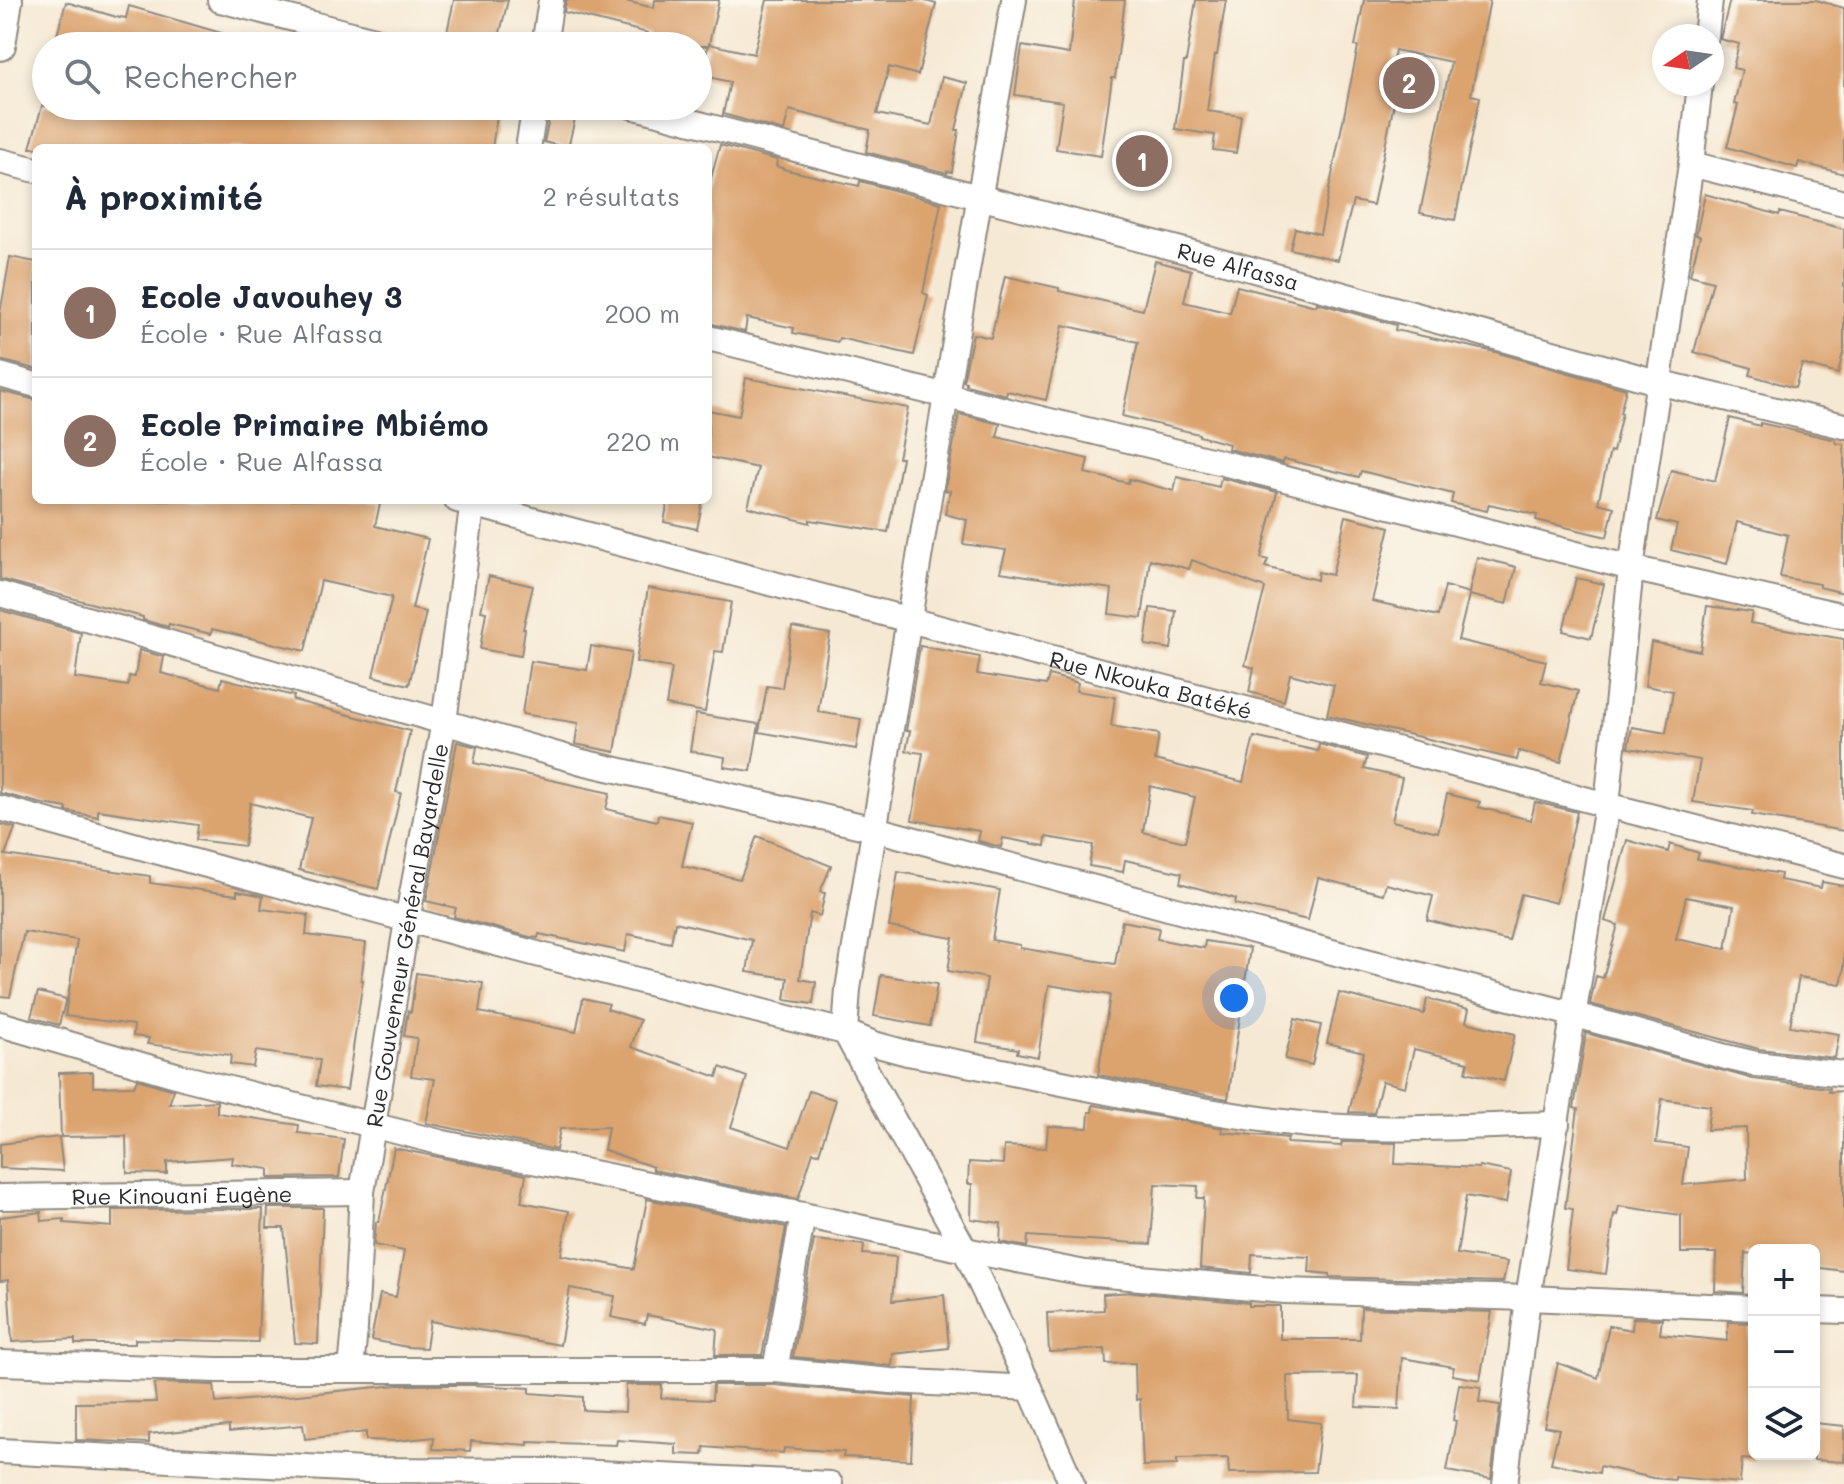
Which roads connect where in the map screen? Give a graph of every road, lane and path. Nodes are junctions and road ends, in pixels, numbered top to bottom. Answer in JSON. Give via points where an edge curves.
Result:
{"nodes":[{"id":1,"x":7,"y":0,"type":"edge"},
{"id":2,"x":220,"y":0,"type":"edge"},
{"id":3,"x":551,"y":0,"type":"edge"},
{"id":4,"x":1014,"y":0,"type":"edge"},
{"id":5,"x":1710,"y":0,"type":"edge"},
{"id":6,"x":1707,"y":24,"type":"edge"},
{"id":7,"x":344,"y":32,"type":"edge"},
{"id":8,"x":546,"y":32,"type":"edge"},
{"id":9,"x":0,"y":45,"type":"edge"},
{"id":10,"x":1699,"y":96,"type":"edge"},
{"id":11,"x":533,"y":120,"type":"edge"},
{"id":12,"x":686,"y":120,"type":"edge"},
{"id":13,"x":529,"y":144,"type":"edge"},
{"id":14,"x":0,"y":161,"type":"edge"},
{"id":15,"x":1691,"y":164,"type":"junction"},
{"id":16,"x":32,"y":169,"type":"edge"},
{"id":17,"x":979,"y":195,"type":"junction"},
{"id":18,"x":1844,"y":203,"type":"edge"},
{"id":19,"x":712,"y":339,"type":"edge"},
{"id":20,"x":0,"y":375,"type":"edge"},
{"id":21,"x":1657,"y":382,"type":"junction"},
{"id":22,"x":32,"y":384,"type":"edge"},
{"id":23,"x":947,"y":396,"type":"junction"},
{"id":24,"x":1844,"y":426,"type":"edge"},
{"id":25,"x":468,"y":504,"type":"edge"},
{"id":26,"x":479,"y":504,"type":"edge"},
{"id":27,"x":1631,"y":568,"type":"junction"},
{"id":28,"x":0,"y":594,"type":"edge"},
{"id":29,"x":1844,"y":616,"type":"edge"},
{"id":30,"x":908,"y":619,"type":"junction"},
{"id":31,"x":444,"y":722,"type":"junction"},
{"id":32,"x":1607,"y":805,"type":"junction"},
{"id":33,"x":0,"y":808,"type":"edge"},
{"id":34,"x":875,"y":829,"type":"junction"},
{"id":35,"x":1844,"y":866,"type":"edge"},
{"id":36,"x":407,"y":921,"type":"junction"},
{"id":37,"x":1572,"y":1014,"type":"junction"},
{"id":38,"x":0,"y":1024,"type":"edge"},
{"id":39,"x":845,"y":1032,"type":"junction"},
{"id":40,"x":1844,"y":1074,"type":"edge"},
{"id":41,"x":1557,"y":1124,"type":"junction"},
{"id":42,"x":373,"y":1126,"type":"junction"},
{"id":43,"x":362,"y":1192,"type":"junction"},
{"id":44,"x":0,"y":1197,"type":"edge"},
{"id":45,"x":803,"y":1215,"type":"junction"},
{"id":46,"x":965,"y":1250,"type":"junction"},
{"id":47,"x":1528,"y":1298,"type":"junction"},
{"id":48,"x":1748,"y":1308,"type":"edge"},
{"id":49,"x":1820,"y":1310,"type":"edge"},
{"id":50,"x":1844,"y":1311,"type":"edge"},
{"id":51,"x":0,"y":1363,"type":"edge"},
{"id":52,"x":351,"y":1369,"type":"junction"},
{"id":53,"x":775,"y":1370,"type":"junction"},
{"id":54,"x":1030,"y":1388,"type":"junction"},
{"id":55,"x":0,"y":1451,"type":"edge"},
{"id":56,"x":830,"y":1484,"type":"edge"},
{"id":57,"x":1072,"y":1484,"type":"edge"},
{"id":58,"x":1505,"y":1484,"type":"edge"}],
"edges":[{"from":1,"to":9,"type":"street"},
{"from":2,"to":7,"type":"street"},
{"from":3,"to":8,"type":"street"},
{"from":4,"to":17,"type":"street"},
{"from":5,"to":6,"type":"street"},
{"from":10,"to":15,"type":"street"},
{"from":11,"to":13,"type":"street"},
{"from":12,"to":17,"type":"street","name":"Rue Alfassa"},
{"from":14,"to":16,"type":"street"},
{"from":15,"to":18,"type":"street"},
{"from":15,"to":21,"type":"street"},
{"from":17,"to":21,"type":"street","name":"Rue Alfassa"},
{"from":17,"to":23,"type":"street"},
{"from":19,"to":23,"type":"street"},
{"from":20,"to":22,"type":"street"},
{"from":21,"to":24,"type":"street","name":"Rue Alfassa"},
{"from":21,"to":27,"type":"street"},
{"from":23,"to":27,"type":"street"},
{"from":23,"to":30,"type":"street"},
{"from":25,"to":31,"type":"street","name":"Rue Gouverneur Général Bayardelle"},
{"from":26,"to":30,"type":"street","name":"Rue Nkouka Batéké"},
{"from":27,"to":29,"type":"street"},
{"from":27,"to":32,"type":"street"},
{"from":28,"to":31,"type":"street"},
{"from":30,"to":32,"type":"street","name":"Rue Nkouka Batéké"},
{"from":30,"to":34,"type":"street"},
{"from":31,"to":34,"type":"street","via":[[582,762]]},
{"from":31,"to":36,"type":"street","name":"Rue Gouverneur Général Bayardelle"},
{"from":32,"to":35,"type":"street","name":"Rue Nkouka Batéké"},
{"from":32,"to":37,"type":"street"},
{"from":33,"to":36,"type":"street"},
{"from":34,"to":37,"type":"street"},
{"from":34,"to":39,"type":"street"},
{"from":36,"to":39,"type":"street"},
{"from":36,"to":42,"type":"street","name":"Rue Gouverneur Général Bayardelle"},
{"from":37,"to":40,"type":"street","via":[[1756,1064]]},
{"from":37,"to":41,"type":"street"},
{"from":38,"to":42,"type":"street"},
{"from":39,"to":41,"type":"street","via":[[907,1053],[1285,1122],[1379,1129]]},
{"from":39,"to":46,"type":"street"},
{"from":41,"to":47,"type":"street"},
{"from":42,"to":43,"type":"street","name":"Rue Gouverneur Général Bayardelle"},
{"from":42,"to":45,"type":"street"},
{"from":43,"to":44,"type":"street","name":"Rue Kinouani Eugène"},
{"from":43,"to":52,"type":"street","name":"Rue Gouverneur Général Bayardelle"},
{"from":45,"to":46,"type":"street"},
{"from":45,"to":53,"type":"street"},
{"from":46,"to":47,"type":"street","via":[[1085,1273],[1205,1285]]},
{"from":46,"to":54,"type":"street"},
{"from":47,"to":48,"type":"street"},
{"from":47,"to":58,"type":"street"},
{"from":49,"to":50,"type":"street"},
{"from":51,"to":52,"type":"street"},
{"from":52,"to":53,"type":"street"},
{"from":53,"to":54,"type":"street"},
{"from":54,"to":57,"type":"street"},
{"from":55,"to":56,"type":"street","via":[[363,1470],[555,1471]]}]}
